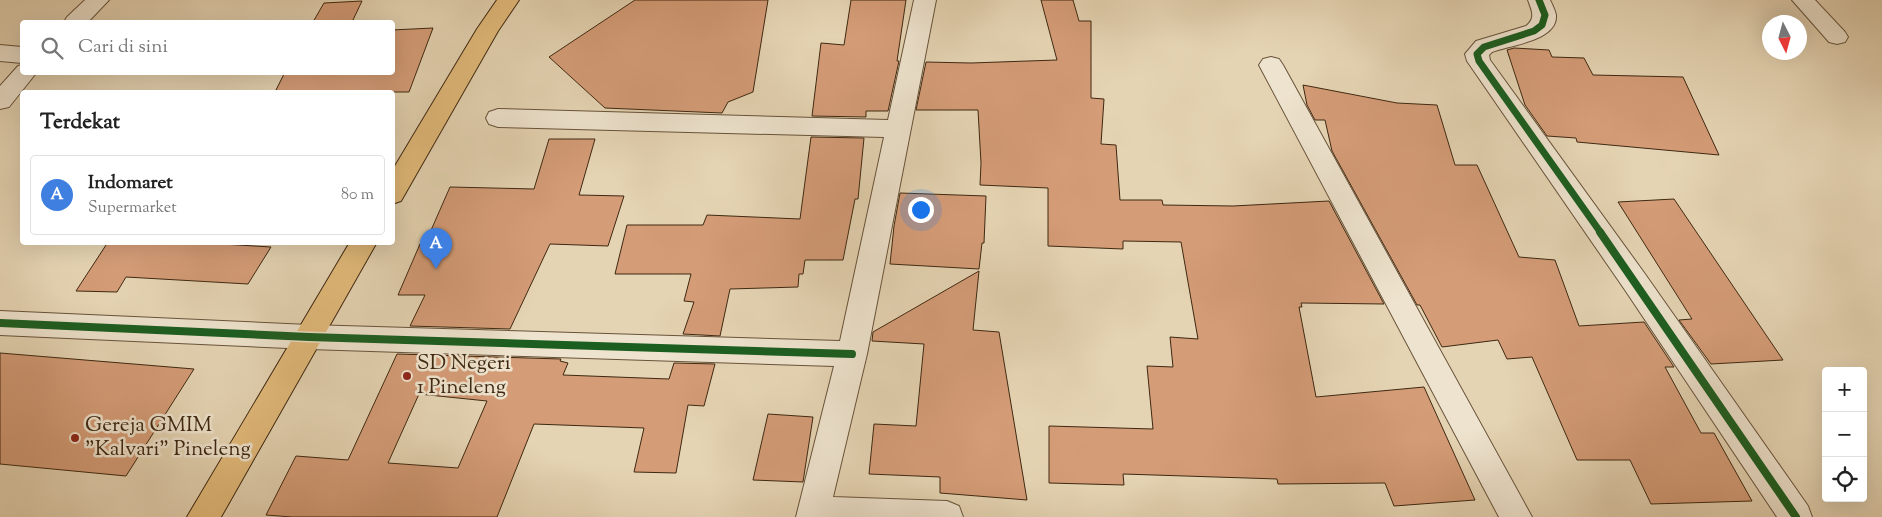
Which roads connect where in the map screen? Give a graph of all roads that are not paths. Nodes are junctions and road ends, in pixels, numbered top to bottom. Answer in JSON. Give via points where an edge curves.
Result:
{"nodes":[{"id":1,"x":98,"y":0,"type":"edge"},
{"id":2,"x":508,"y":0,"type":"edge"},
{"id":3,"x":925,"y":0,"type":"edge"},
{"id":4,"x":1539,"y":0,"type":"edge"},
{"id":5,"x":1803,"y":0,"type":"edge"},
{"id":6,"x":78,"y":20,"type":"edge"},
{"id":7,"x":1837,"y":37,"type":"dead end"},
{"id":8,"x":0,"y":53,"type":"edge"},
{"id":9,"x":20,"y":55,"type":"edge"},
{"id":10,"x":1271,"y":65,"type":"dead end"},
{"id":11,"x":23,"y":75,"type":"edge"},
{"id":12,"x":0,"y":100,"type":"edge"},
{"id":13,"x":498,"y":118,"type":"dead end"},
{"id":14,"x":897,"y":129,"type":"junction"},
{"id":15,"x":395,"y":189,"type":"edge"},
{"id":16,"x":362,"y":245,"type":"edge"},
{"id":17,"x":0,"y":323,"type":"edge"},
{"id":18,"x":309,"y":337,"type":"junction"},
{"id":19,"x":852,"y":354,"type":"junction"},
{"id":20,"x":812,"y":515,"type":"edge"},
{"id":21,"x":203,"y":517,"type":"edge"},
{"id":22,"x":947,"y":517,"type":"edge"},
{"id":23,"x":1516,"y":517,"type":"edge"},
{"id":24,"x":1796,"y":517,"type":"edge"}],
"edges":[{"from":1,"to":6,"type":"street"},
{"from":2,"to":15,"type":"highway"},
{"from":3,"to":14,"type":"street"},
{"from":4,"to":24,"type":"street","via":[[1545,14],[1541,25],[1527,35],[1483,46],[1477,54],[1479,61]]},
{"from":5,"to":7,"type":"street"},
{"from":8,"to":9,"type":"street"},
{"from":10,"to":23,"type":"street"},
{"from":11,"to":12,"type":"street"},
{"from":13,"to":14,"type":"street"},
{"from":14,"to":19,"type":"street"},
{"from":16,"to":18,"type":"highway"},
{"from":17,"to":18,"type":"street"},
{"from":18,"to":19,"type":"street"},
{"from":18,"to":21,"type":"highway"},
{"from":19,"to":20,"type":"street"},
{"from":20,"to":22,"type":"street"}]}
